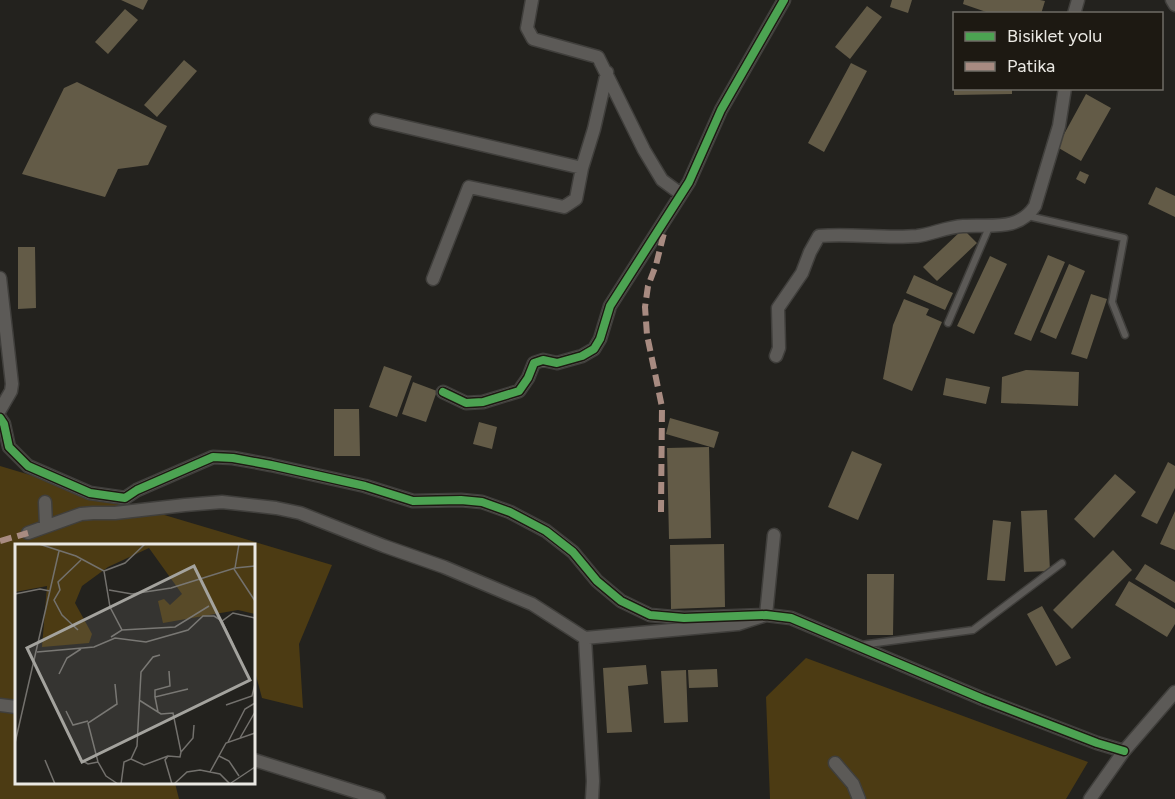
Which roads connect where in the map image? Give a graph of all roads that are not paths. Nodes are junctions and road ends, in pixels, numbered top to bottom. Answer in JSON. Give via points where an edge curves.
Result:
{"nodes":[{"id":1,"x":532,"y":0,"type":"edge"},
{"id":2,"x":784,"y":0,"type":"edge"},
{"id":3,"x":1172,"y":0,"type":"edge"},
{"id":4,"x":1175,"y":5,"type":"edge"},
{"id":5,"x":606,"y":72,"type":"junction"},
{"id":6,"x":1065,"y":90,"type":"edge"},
{"id":7,"x":376,"y":120,"type":"dead end"},
{"id":8,"x":582,"y":168,"type":"junction"},
{"id":9,"x":681,"y":195,"type":"junction"},
{"id":10,"x":1029,"y":216,"type":"junction"},
{"id":11,"x":991,"y":225,"type":"junction"},
{"id":12,"x":0,"y":278,"type":"edge"},
{"id":13,"x":433,"y":279,"type":"dead end"},
{"id":14,"x":948,"y":323,"type":"dead end"},
{"id":15,"x":1125,"y":334,"type":"dead end"},
{"id":16,"x":776,"y":356,"type":"dead end"},
{"id":17,"x":443,"y":392,"type":"dead end"},
{"id":18,"x":0,"y":410,"type":"edge"},
{"id":19,"x":0,"y":418,"type":"edge"},
{"id":20,"x":45,"y":502,"type":"dead end"},
{"id":21,"x":46,"y":525,"type":"junction"},
{"id":22,"x":28,"y":533,"type":"dead end"},
{"id":23,"x":774,"y":535,"type":"dead end"},
{"id":24,"x":1062,"y":563,"type":"dead end"},
{"id":25,"x":766,"y":615,"type":"junction"},
{"id":26,"x":585,"y":639,"type":"junction"},
{"id":27,"x":855,"y":646,"type":"junction"},
{"id":28,"x":1175,"y":692,"type":"edge"},
{"id":29,"x":0,"y":705,"type":"edge"},
{"id":30,"x":15,"y":707,"type":"edge"},
{"id":31,"x":1124,"y":751,"type":"junction"},
{"id":32,"x":255,"y":760,"type":"edge"},
{"id":33,"x":835,"y":763,"type":"dead end"},
{"id":34,"x":380,"y":799,"type":"edge"},
{"id":35,"x":591,"y":799,"type":"edge"},
{"id":36,"x":859,"y":799,"type":"edge"},
{"id":37,"x":1090,"y":799,"type":"edge"}],
"edges":[{"from":1,"to":5,"type":"street","via":[[527,28],[533,39],[598,57]]},
{"from":2,"to":9,"type":"street","via":[[720,110]]},
{"from":3,"to":4,"type":"street"},
{"from":5,"to":8,"type":"street"},
{"from":5,"to":9,"type":"street","via":[[662,180]]},
{"from":6,"to":10,"type":"street","via":[[1059,126]]},
{"from":7,"to":8,"type":"street"},
{"from":8,"to":13,"type":"street","via":[[576,199],[564,207],[469,187]]},
{"from":9,"to":17,"type":"street","via":[[610,306],[594,349],[557,363],[534,363],[519,391],[483,402],[466,403]]},
{"from":10,"to":11,"type":"street","via":[[1007,225]]},
{"from":10,"to":15,"type":"lane","via":[[1124,238],[1112,302]]},
{"from":11,"to":14,"type":"lane"},
{"from":11,"to":16,"type":"street","via":[[960,226],[917,236],[819,236],[802,273],[778,308],[780,348]]},
{"from":12,"to":18,"type":"street","via":[[12,384]]},
{"from":19,"to":25,"type":"street","via":[[9,447],[28,466],[90,493],[125,498],[213,457],[272,465],[413,501],[482,502],[546,531],[573,552],[597,581],[621,601],[650,615]]},
{"from":20,"to":21,"type":"street"},
{"from":21,"to":22,"type":"street"},
{"from":21,"to":26,"type":"street","via":[[81,514],[222,502],[300,513],[532,604]]},
{"from":23,"to":25,"type":"street"},
{"from":24,"to":27,"type":"lane","via":[[973,630]]},
{"from":25,"to":26,"type":"street","via":[[738,624]]},
{"from":25,"to":27,"type":"street","via":[[790,618]]},
{"from":26,"to":35,"type":"street"},
{"from":27,"to":31,"type":"street"},
{"from":28,"to":31,"type":"street"},
{"from":29,"to":30,"type":"street"},
{"from":31,"to":37,"type":"street"},
{"from":32,"to":34,"type":"street"},
{"from":33,"to":36,"type":"street","via":[[853,784]]}]}
